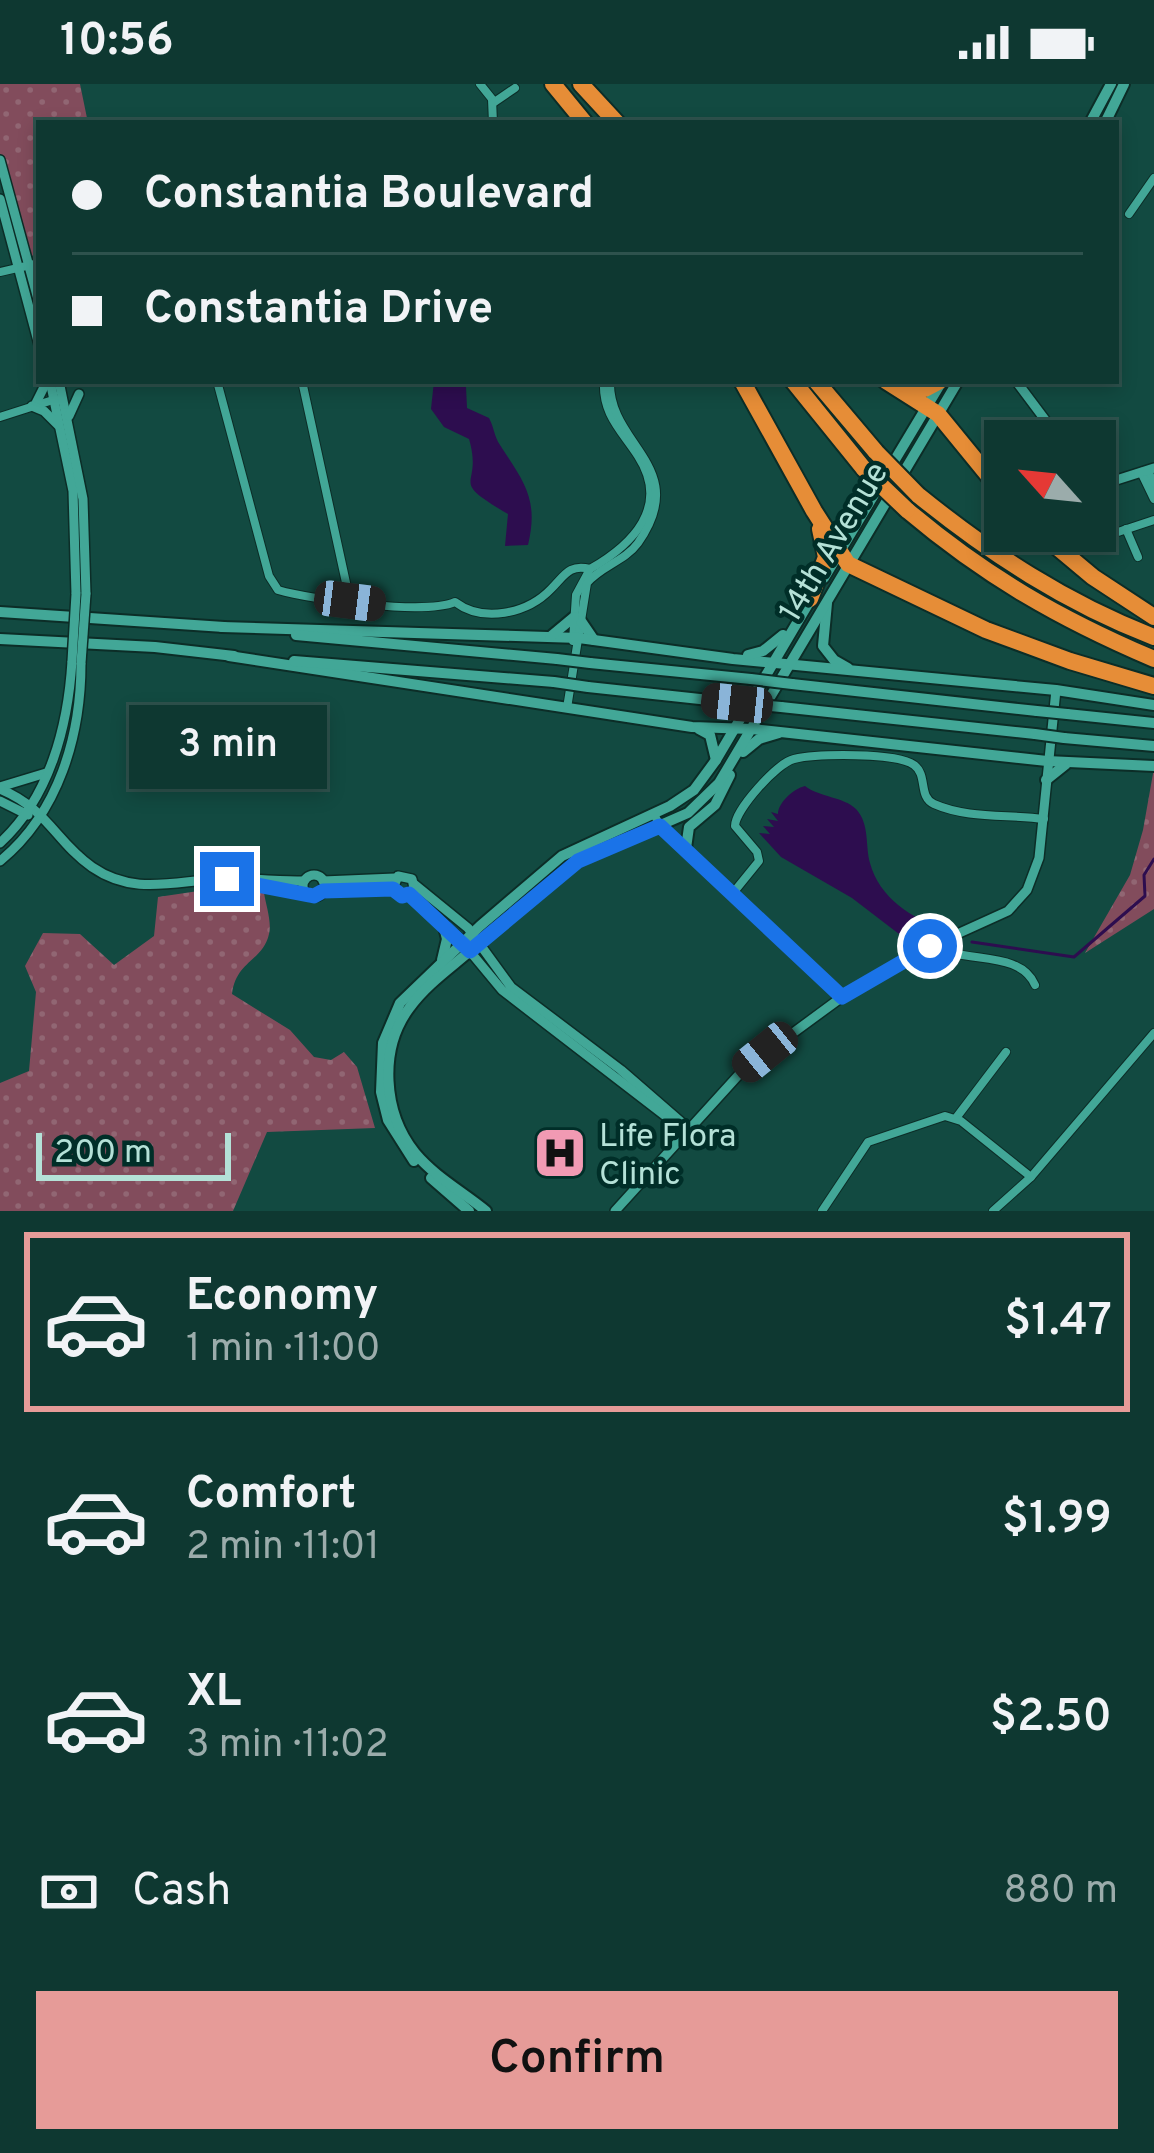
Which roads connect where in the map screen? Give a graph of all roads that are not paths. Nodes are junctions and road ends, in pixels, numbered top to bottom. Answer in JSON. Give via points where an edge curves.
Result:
{"nodes":[{"id":1,"x":580,"y":84,"type":"edge"},
{"id":2,"x":1111,"y":84,"type":"edge"},
{"id":3,"x":1124,"y":84,"type":"edge"},
{"id":4,"x":485,"y":86,"type":"edge"},
{"id":5,"x":515,"y":88,"type":"dead end"},
{"id":6,"x":557,"y":89,"type":"edge"},
{"id":7,"x":493,"y":103,"type":"junction"},
{"id":8,"x":493,"y":120,"type":"edge"},
{"id":9,"x":572,"y":120,"type":"edge"},
{"id":10,"x":583,"y":120,"type":"edge"},
{"id":11,"x":610,"y":120,"type":"edge"},
{"id":12,"x":1092,"y":120,"type":"edge"},
{"id":13,"x":1106,"y":120,"type":"edge"},
{"id":14,"x":0,"y":160,"type":"edge"},
{"id":15,"x":1154,"y":178,"type":"edge"},
{"id":16,"x":0,"y":199,"type":"edge"},
{"id":17,"x":1129,"y":214,"type":"dead end"},
{"id":18,"x":32,"y":263,"type":"edge"},
{"id":19,"x":0,"y":272,"type":"edge"},
{"id":20,"x":36,"y":310,"type":"edge"},
{"id":21,"x":46,"y":384,"type":"edge"},
{"id":22,"x":52,"y":384,"type":"edge"},
{"id":23,"x":61,"y":384,"type":"edge"},
{"id":24,"x":218,"y":384,"type":"edge"},
{"id":25,"x":303,"y":384,"type":"edge"},
{"id":26,"x":606,"y":384,"type":"edge"},
{"id":27,"x":744,"y":384,"type":"edge"},
{"id":28,"x":795,"y":384,"type":"edge"},
{"id":29,"x":819,"y":384,"type":"edge"},
{"id":30,"x":891,"y":384,"type":"edge"},
{"id":31,"x":905,"y":384,"type":"edge"},
{"id":32,"x":934,"y":384,"type":"edge"},
{"id":33,"x":940,"y":384,"type":"edge"},
{"id":34,"x":955,"y":384,"type":"edge"},
{"id":35,"x":1018,"y":384,"type":"edge"},
{"id":36,"x":68,"y":396,"type":"junction"},
{"id":37,"x":33,"y":406,"type":"junction"},
{"id":38,"x":933,"y":410,"type":"junction"},
{"id":39,"x":0,"y":416,"type":"edge"},
{"id":40,"x":1045,"y":420,"type":"edge"},
{"id":41,"x":65,"y":425,"type":"junction"},
{"id":42,"x":1148,"y":470,"type":"edge"},
{"id":43,"x":984,"y":471,"type":"edge"},
{"id":44,"x":1116,"y":480,"type":"edge"},
{"id":45,"x":1154,"y":486,"type":"edge"},
{"id":46,"x":1154,"y":499,"type":"edge"},
{"id":47,"x":913,"y":502,"type":"junction"},
{"id":48,"x":814,"y":511,"type":"junction"},
{"id":49,"x":1154,"y":520,"type":"edge"},
{"id":50,"x":1126,"y":529,"type":"junction"},
{"id":51,"x":1116,"y":532,"type":"edge"},
{"id":52,"x":1063,"y":552,"type":"edge"},
{"id":53,"x":1138,"y":557,"type":"dead end"},
{"id":54,"x":844,"y":558,"type":"junction"},
{"id":55,"x":592,"y":572,"type":"junction"},
{"id":56,"x":549,"y":592,"type":"junction"},
{"id":57,"x":576,"y":596,"type":"junction"},
{"id":58,"x":820,"y":596,"type":"junction"},
{"id":59,"x":350,"y":601,"type":"junction"},
{"id":60,"x":2,"y":611,"type":"edge"},
{"id":61,"x":1154,"y":617,"type":"edge"},
{"id":62,"x":578,"y":619,"type":"junction"},
{"id":63,"x":795,"y":623,"type":"junction"},
{"id":64,"x":223,"y":627,"type":"junction"},
{"id":65,"x":550,"y":637,"type":"junction"},
{"id":66,"x":1154,"y":637,"type":"edge"},
{"id":67,"x":576,"y":638,"type":"junction"},
{"id":68,"x":4,"y":640,"type":"edge"},
{"id":69,"x":594,"y":640,"type":"junction"},
{"id":70,"x":229,"y":656,"type":"junction"},
{"id":71,"x":733,"y":659,"type":"junction"},
{"id":72,"x":1154,"y":659,"type":"edge"},
{"id":73,"x":772,"y":660,"type":"junction"},
{"id":74,"x":77,"y":662,"type":"junction"},
{"id":75,"x":791,"y":663,"type":"junction"},
{"id":76,"x":853,"y":671,"type":"junction"},
{"id":77,"x":1154,"y":686,"type":"edge"},
{"id":78,"x":1057,"y":690,"type":"junction"},
{"id":79,"x":1154,"y":705,"type":"edge"},
{"id":80,"x":567,"y":709,"type":"junction"},
{"id":81,"x":1154,"y":723,"type":"edge"},
{"id":82,"x":692,"y":727,"type":"junction"},
{"id":83,"x":735,"y":727,"type":"junction"},
{"id":84,"x":752,"y":729,"type":"junction"},
{"id":85,"x":782,"y":732,"type":"junction"},
{"id":86,"x":1154,"y":746,"type":"edge"},
{"id":87,"x":716,"y":760,"type":"junction"},
{"id":88,"x":1047,"y":761,"type":"junction"},
{"id":89,"x":734,"y":762,"type":"junction"},
{"id":90,"x":1069,"y":762,"type":"junction"},
{"id":91,"x":1154,"y":766,"type":"edge"},
{"id":92,"x":47,"y":772,"type":"junction"},
{"id":93,"x":1046,"y":780,"type":"junction"},
{"id":94,"x":0,"y":788,"type":"edge"},
{"id":95,"x":0,"y":800,"type":"edge"},
{"id":96,"x":27,"y":808,"type":"junction"},
{"id":97,"x":38,"y":817,"type":"junction"},
{"id":98,"x":1044,"y":819,"type":"junction"},
{"id":99,"x":657,"y":820,"type":"junction"},
{"id":100,"x":0,"y":843,"type":"edge"},
{"id":101,"x":686,"y":848,"type":"junction"},
{"id":102,"x":0,"y":861,"type":"edge"},
{"id":103,"x":394,"y":884,"type":"junction"},
{"id":104,"x":323,"y":886,"type":"junction"},
{"id":105,"x":305,"y":887,"type":"junction"},
{"id":106,"x":411,"y":889,"type":"junction"},
{"id":107,"x":733,"y":893,"type":"junction"},
{"id":108,"x":443,"y":923,"type":"junction"},
{"id":109,"x":471,"y":943,"type":"junction"},
{"id":110,"x":933,"y":945,"type":"junction"},
{"id":111,"x":442,"y":962,"type":"junction"},
{"id":112,"x":1035,"y":986,"type":"dead end"},
{"id":113,"x":842,"y":997,"type":"junction"},
{"id":114,"x":1154,"y":1033,"type":"edge"},
{"id":115,"x":1006,"y":1052,"type":"dead end"},
{"id":116,"x":956,"y":1118,"type":"junction"},
{"id":117,"x":687,"y":1131,"type":"junction"},
{"id":118,"x":1031,"y":1177,"type":"junction"},
{"id":119,"x":619,"y":1207,"type":"edge"},
{"id":120,"x":470,"y":1211,"type":"edge"},
{"id":121,"x":486,"y":1211,"type":"edge"},
{"id":122,"x":634,"y":1211,"type":"edge"},
{"id":123,"x":822,"y":1211,"type":"edge"},
{"id":124,"x":993,"y":1211,"type":"edge"}],
"edges":[{"from":1,"to":11,"type":"highway"},
{"from":2,"to":12,"type":"main road"},
{"from":3,"to":13,"type":"main road"},
{"from":4,"to":7,"type":"street"},
{"from":5,"to":7,"type":"street"},
{"from":6,"to":9,"type":"highway"},
{"from":6,"to":10,"type":"highway"},
{"from":7,"to":8,"type":"street"},
{"from":14,"to":18,"type":"street"},
{"from":15,"to":17,"type":"street"},
{"from":16,"to":18,"type":"street"},
{"from":18,"to":19,"type":"street"},
{"from":18,"to":20,"type":"street"},
{"from":21,"to":37,"type":"street"},
{"from":22,"to":36,"type":"street"},
{"from":23,"to":36,"type":"street"},
{"from":24,"to":59,"type":"street","via":[[273,582],[283,592]]},
{"from":25,"to":59,"type":"street"},
{"from":26,"to":55,"type":"street","via":[[610,418],[646,472],[649,501],[636,536]]},
{"from":27,"to":48,"type":"highway"},
{"from":28,"to":47,"type":"highway","bridge":true,"via":[[864,469]]},
{"from":29,"to":47,"type":"highway","bridge":true},
{"from":30,"to":38,"type":"highway"},
{"from":31,"to":32,"type":"highway"},
{"from":33,"to":38,"type":"main road","name":"14th Avenue"},
{"from":34,"to":38,"type":"main road","name":"14th Avenue"},
{"from":35,"to":40,"type":"street"},
{"from":36,"to":37,"type":"street"},
{"from":36,"to":41,"type":"street"},
{"from":36,"to":41,"type":"street"},
{"from":37,"to":39,"type":"street"},
{"from":37,"to":41,"type":"street"},
{"from":38,"to":43,"type":"highway"},
{"from":38,"to":54,"type":"main road","name":"14th Avenue"},
{"from":41,"to":74,"type":"street","bridge":true,"via":[[81,594]]},
{"from":42,"to":44,"type":"street"},
{"from":42,"to":45,"type":"street"},
{"from":42,"to":46,"type":"street"},
{"from":47,"to":66,"type":"highway","via":[[1040,584]]},
{"from":47,"to":72,"type":"highway","via":[[992,577]]},
{"from":48,"to":54,"type":"highway"},
{"from":48,"to":58,"type":"highway","via":[[826,557]]},
{"from":49,"to":50,"type":"street"},
{"from":50,"to":51,"type":"street"},
{"from":50,"to":53,"type":"street"},
{"from":52,"to":61,"type":"highway"},
{"from":54,"to":58,"type":"main road","name":"14th Avenue"},
{"from":54,"to":58,"type":"main road","name":"14th Avenue"},
{"from":54,"to":77,"type":"highway","via":[[986,630]]},
{"from":55,"to":56,"type":"street","via":[[565,572]]},
{"from":55,"to":57,"type":"street"},
{"from":55,"to":62,"type":"street"},
{"from":56,"to":57,"type":"street"},
{"from":56,"to":59,"type":"street","via":[[494,616],[455,602],[436,609]]},
{"from":57,"to":62,"type":"street"},
{"from":58,"to":63,"type":"main road","name":"14th Avenue"},
{"from":58,"to":75,"type":"main road","name":"14th Avenue"},
{"from":58,"to":76,"type":"main road","via":[[824,646]]},
{"from":60,"to":64,"type":"main road"},
{"from":62,"to":65,"type":"main road"},
{"from":62,"to":67,"type":"street"},
{"from":62,"to":69,"type":"main road"},
{"from":63,"to":71,"type":"main road","via":[[763,651]]},
{"from":63,"to":73,"type":"main road","name":"14th Avenue"},
{"from":64,"to":65,"type":"main road"},
{"from":64,"to":81,"type":"main road","bridge":true},
{"from":65,"to":67,"type":"main road"},
{"from":67,"to":69,"type":"main road"},
{"from":67,"to":80,"type":"street"},
{"from":68,"to":70,"type":"main road"},
{"from":69,"to":71,"type":"main road"},
{"from":70,"to":80,"type":"main road"},
{"from":70,"to":86,"type":"main road","bridge":true},
{"from":71,"to":73,"type":"main road"},
{"from":73,"to":75,"type":"main road"},
{"from":73,"to":83,"type":"main road","name":"14th Avenue"},
{"from":74,"to":92,"type":"street"},
{"from":74,"to":97,"type":"street","via":[[81,706],[73,743]]},
{"from":75,"to":76,"type":"main road"},
{"from":75,"to":84,"type":"main road","name":"14th Avenue"},
{"from":76,"to":78,"type":"main road"},
{"from":78,"to":79,"type":"main road"},
{"from":78,"to":88,"type":"street"},
{"from":80,"to":82,"type":"main road"},
{"from":82,"to":83,"type":"main road"},
{"from":82,"to":87,"type":"main road","via":[[710,735]]},
{"from":83,"to":84,"type":"main road"},
{"from":83,"to":87,"type":"main road","name":"14th Avenue"},
{"from":84,"to":85,"type":"main road"},
{"from":84,"to":89,"type":"main road","name":"14th Avenue"},
{"from":85,"to":88,"type":"main road"},
{"from":85,"to":89,"type":"main road"},
{"from":87,"to":99,"type":"main road","name":"14th Avenue"},
{"from":88,"to":90,"type":"main road"},
{"from":88,"to":93,"type":"street"},
{"from":89,"to":99,"type":"main road","via":[[698,806]]},
{"from":89,"to":101,"type":"main road","via":[[717,802],[689,826]]},
{"from":90,"to":91,"type":"main road"},
{"from":90,"to":93,"type":"main road"},
{"from":92,"to":94,"type":"street"},
{"from":92,"to":96,"type":"street"},
{"from":93,"to":98,"type":"street"},
{"from":94,"to":96,"type":"street"},
{"from":95,"to":96,"type":"street"},
{"from":96,"to":97,"type":"street"},
{"from":96,"to":100,"type":"street"},
{"from":97,"to":102,"type":"street"},
{"from":97,"to":105,"type":"street","via":[[94,868],[124,883]]},
{"from":98,"to":107,"type":"street","via":[[934,804],[908,762],[794,759],[736,816],[759,861]]},
{"from":98,"to":110,"type":"street","via":[[1027,890],[1008,910]]},
{"from":99,"to":101,"type":"street"},
{"from":99,"to":109,"type":"main road","via":[[578,861]]},
{"from":101,"to":107,"type":"street"},
{"from":103,"to":104,"type":"street"},
{"from":103,"to":106,"type":"street","via":[[402,896]]},
{"from":103,"to":106,"type":"street","via":[[406,875]]},
{"from":104,"to":105,"type":"street","via":[[314,896]]},
{"from":104,"to":105,"type":"street","via":[[314,875]]},
{"from":106,"to":108,"type":"street"},
{"from":106,"to":109,"type":"street"},
{"from":107,"to":113,"type":"street"},
{"from":108,"to":109,"type":"street"},
{"from":108,"to":111,"type":"main road"},
{"from":109,"to":111,"type":"main road"},
{"from":109,"to":117,"type":"street","via":[[511,987]]},
{"from":109,"to":121,"type":"main road","via":[[406,1012],[388,1077],[395,1115],[415,1152]]},
{"from":110,"to":112,"type":"street","via":[[955,957],[1018,964]]},
{"from":110,"to":113,"type":"street"},
{"from":111,"to":120,"type":"main road","via":[[391,1019],[381,1092],[400,1144]]},
{"from":113,"to":117,"type":"street","via":[[744,1069]]},
{"from":114,"to":118,"type":"street"},
{"from":115,"to":116,"type":"street"},
{"from":116,"to":118,"type":"street"},
{"from":116,"to":123,"type":"street","via":[[868,1142]]},
{"from":117,"to":119,"type":"street"},
{"from":118,"to":124,"type":"street"},
{"from":119,"to":122,"type":"street"}]}
